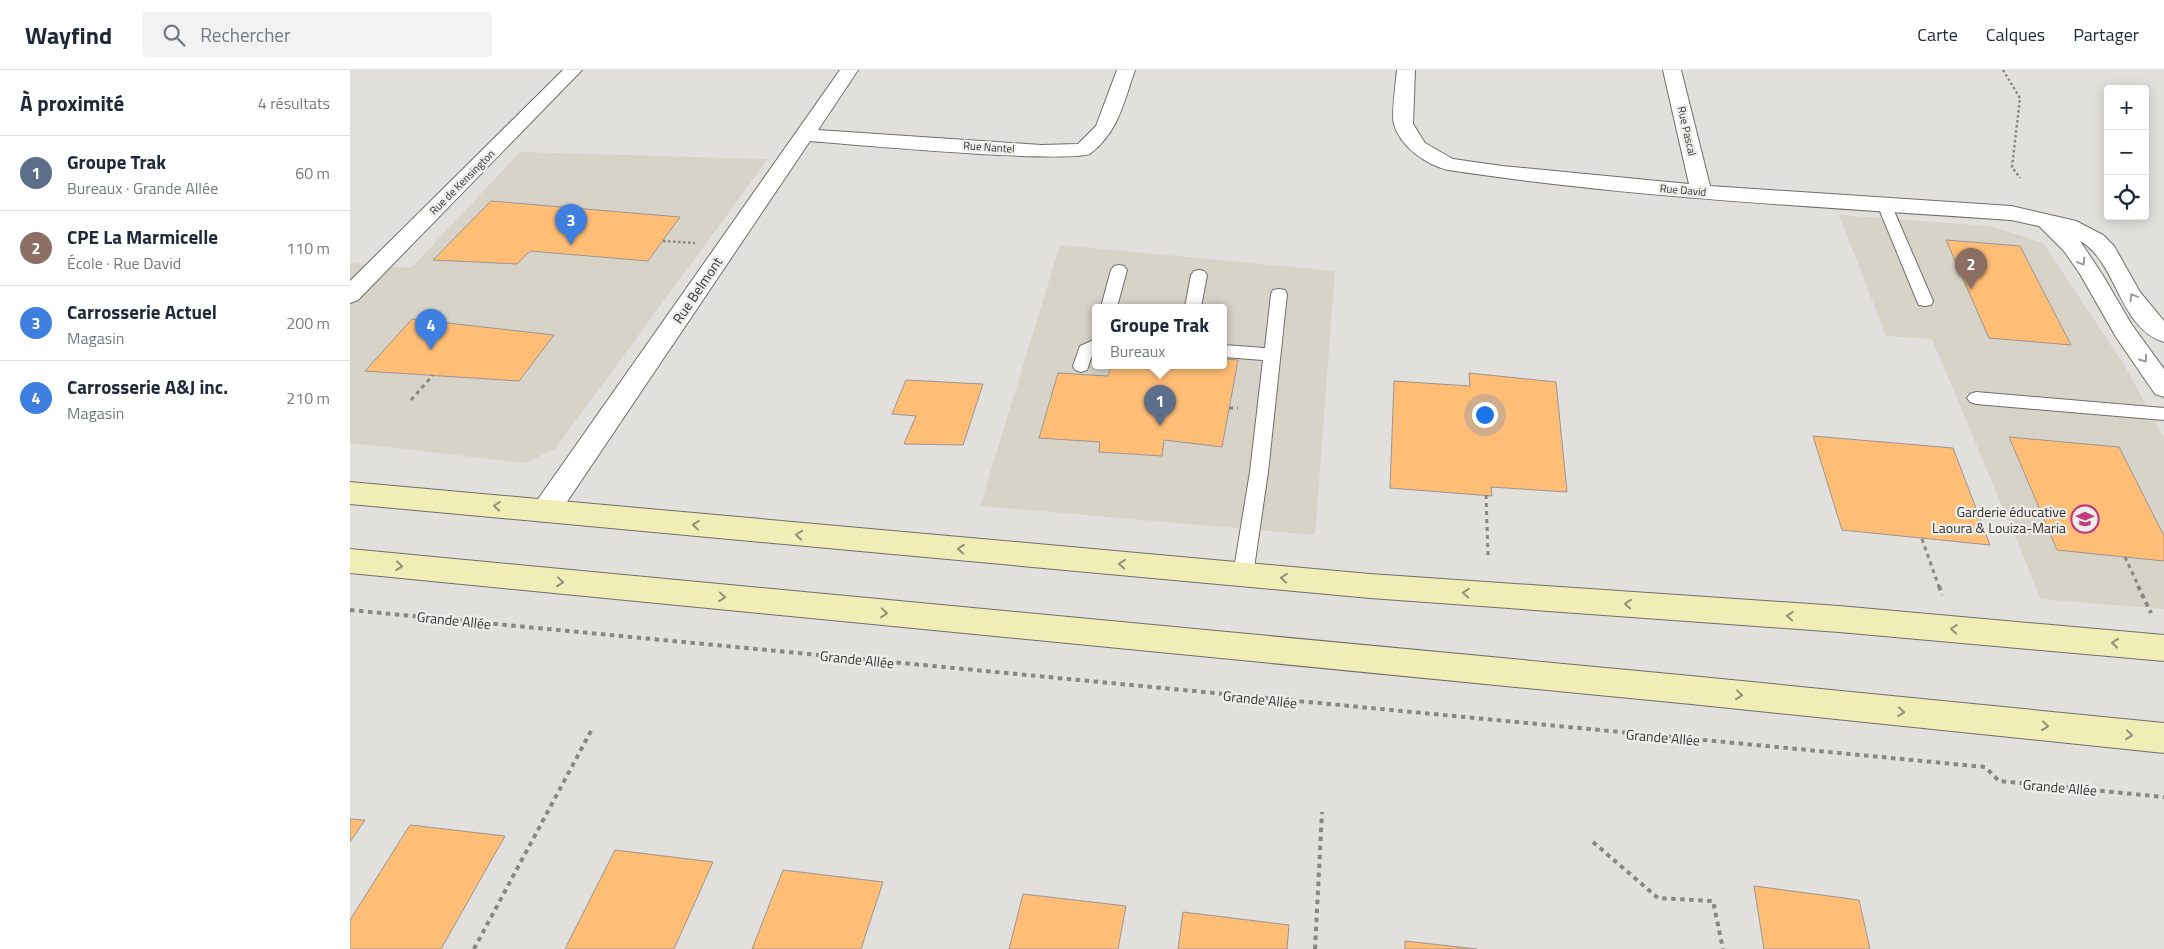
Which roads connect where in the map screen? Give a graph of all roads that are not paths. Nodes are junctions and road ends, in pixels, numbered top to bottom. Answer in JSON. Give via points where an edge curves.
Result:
{"nodes":[{"id":1,"x":573,"y":70,"type":"edge"},
{"id":2,"x":849,"y":70,"type":"edge"},
{"id":3,"x":1126,"y":70,"type":"edge"},
{"id":4,"x":1406,"y":70,"type":"edge"},
{"id":5,"x":1672,"y":70,"type":"edge"},
{"id":6,"x":803,"y":135,"type":"junction"},
{"id":7,"x":1701,"y":192,"type":"junction"},
{"id":8,"x":1884,"y":204,"type":"junction"},
{"id":9,"x":2035,"y":218,"type":"junction"},
{"id":10,"x":1119,"y":270,"type":"dead end"},
{"id":11,"x":1199,"y":276,"type":"dead end"},
{"id":12,"x":1278,"y":294,"type":"dead end"},
{"id":13,"x":350,"y":295,"type":"edge"},
{"id":14,"x":1925,"y":302,"type":"dead end"},
{"id":15,"x":1110,"y":304,"type":"edge"},
{"id":16,"x":1194,"y":304,"type":"edge"},
{"id":17,"x":2164,"y":334,"type":"edge"},
{"id":18,"x":1092,"y":347,"type":"edge"},
{"id":19,"x":1227,"y":351,"type":"edge"},
{"id":20,"x":1273,"y":355,"type":"junction"},
{"id":21,"x":1081,"y":366,"type":"dead end"},
{"id":22,"x":2164,"y":388,"type":"edge"},
{"id":23,"x":1976,"y":398,"type":"dead end"},
{"id":24,"x":2164,"y":414,"type":"edge"},
{"id":25,"x":350,"y":493,"type":"edge"},
{"id":26,"x":546,"y":510,"type":"junction"},
{"id":27,"x":350,"y":561,"type":"edge"},
{"id":28,"x":1243,"y":575,"type":"junction"},
{"id":29,"x":2164,"y":648,"type":"edge"},
{"id":30,"x":2164,"y":738,"type":"edge"}],
"edges":[{"from":1,"to":13,"type":"street","name":"Rue de Kensington"},
{"from":2,"to":6,"type":"street","name":"Rue Belmont"},
{"from":3,"to":6,"type":"street","name":"Rue Nantel","via":[[1105,128],[1083,150],[1040,151]]},
{"from":4,"to":7,"type":"street","name":"Rue David","via":[[1403,124],[1417,148],[1448,164]]},
{"from":5,"to":7,"type":"street","name":"Rue Pascal"},
{"from":6,"to":26,"type":"street","name":"Rue Belmont"},
{"from":7,"to":8,"type":"street","name":"Rue David"},
{"from":8,"to":9,"type":"street","name":"Rue David","via":[[2011,213]]},
{"from":8,"to":14,"type":"lane"},
{"from":17,"to":9,"type":"street","name":"Rue David","one_way":true,"via":[[2141,310],[2100,245],[2068,226]]},
{"from":9,"to":22,"type":"street","one_way":true,"via":[[2054,228],[2069,242]]},
{"from":10,"to":15,"type":"lane"},
{"from":11,"to":16,"type":"lane"},
{"from":12,"to":20,"type":"lane"},
{"from":18,"to":21,"type":"lane","via":[[1086,350]]},
{"from":19,"to":20,"type":"lane"},
{"from":20,"to":28,"type":"lane"},
{"from":23,"to":24,"type":"lane"},
{"from":26,"to":25,"type":"main road","one_way":true},
{"from":28,"to":26,"type":"main road","one_way":true},
{"from":27,"to":30,"type":"main road","one_way":true},
{"from":29,"to":28,"type":"main road","one_way":true,"via":[[1838,619]]}]}
